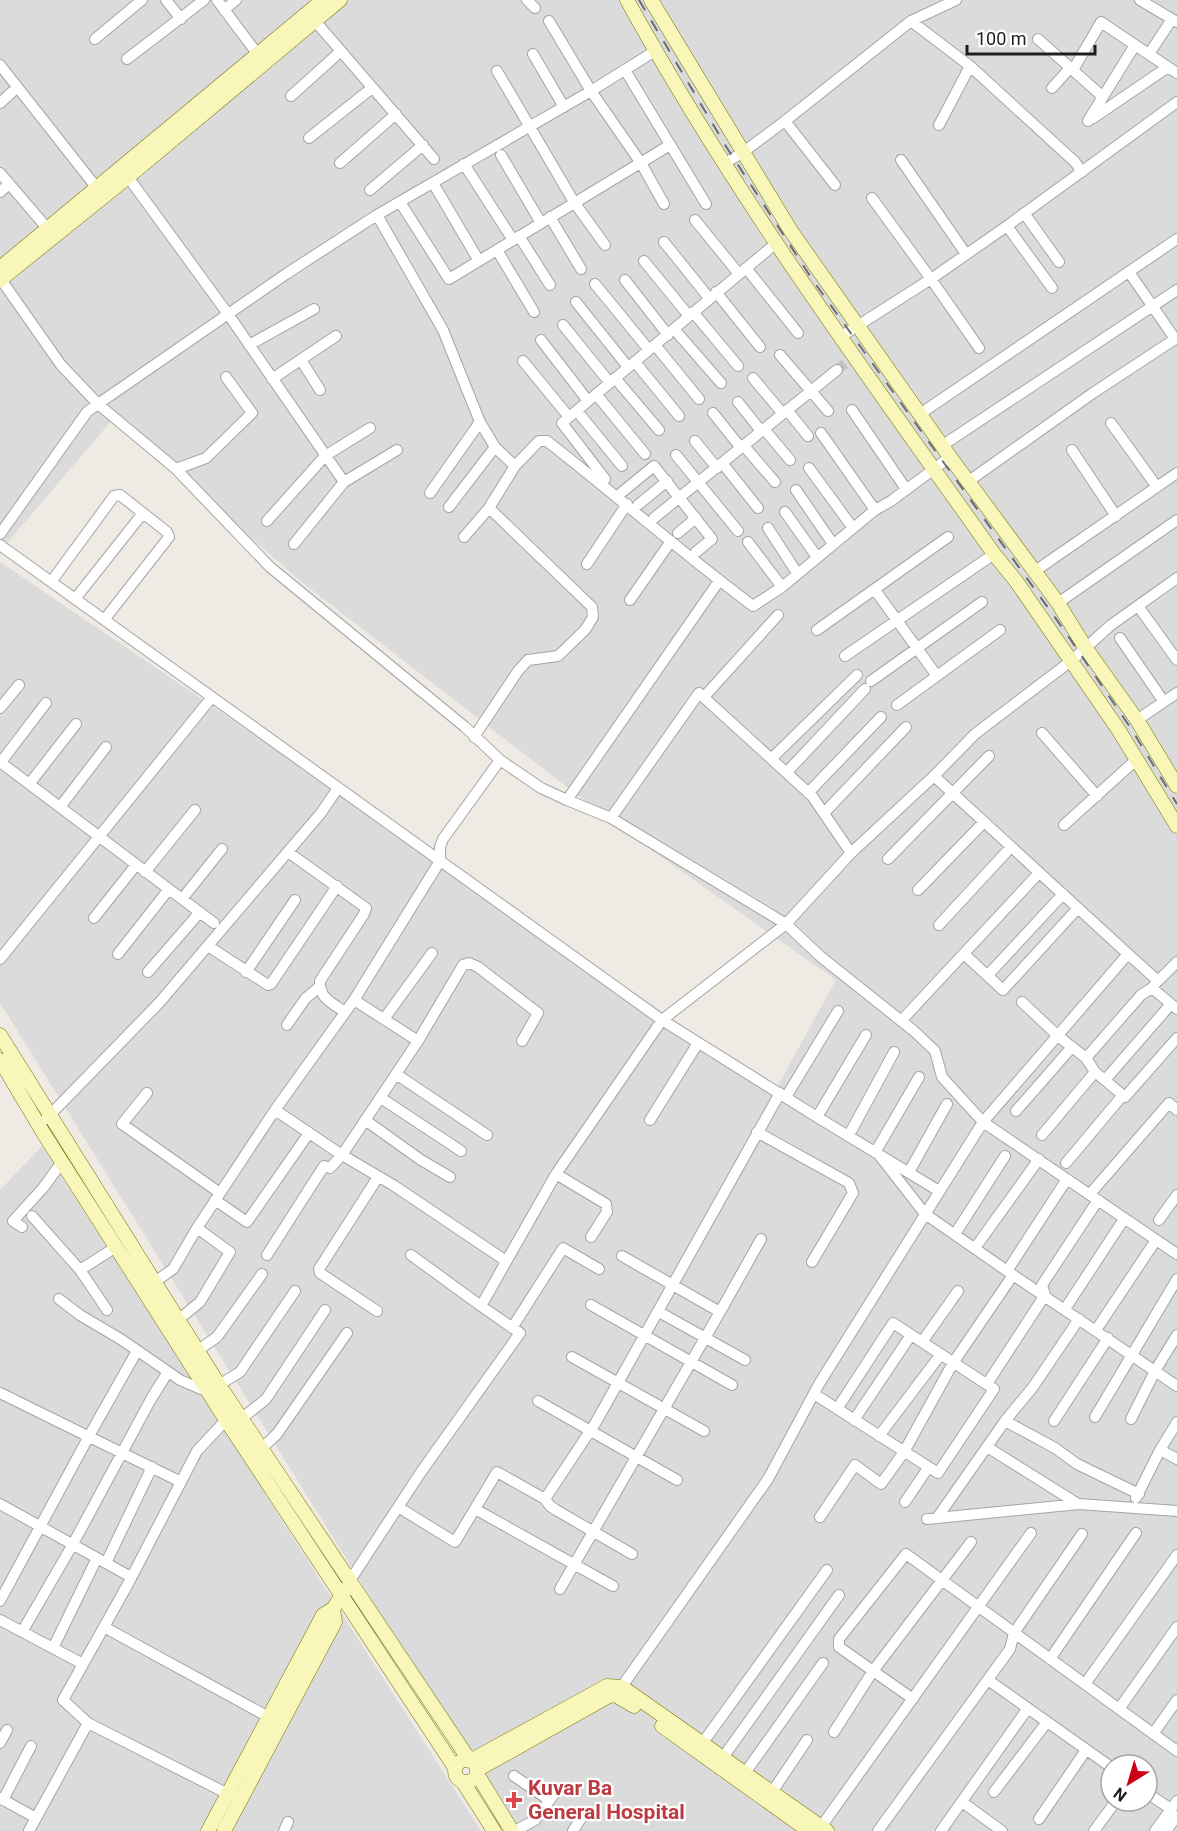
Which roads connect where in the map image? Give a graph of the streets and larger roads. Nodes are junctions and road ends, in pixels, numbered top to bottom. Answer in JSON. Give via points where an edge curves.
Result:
{"nodes":[{"id":1,"x":142,"y":0,"type":"edge"},
{"id":2,"x":166,"y":0,"type":"edge"},
{"id":3,"x":204,"y":0,"type":"edge"},
{"id":4,"x":217,"y":0,"type":"edge"},
{"id":5,"x":236,"y":0,"type":"edge"},
{"id":6,"x":323,"y":0,"type":"edge"},
{"id":7,"x":340,"y":0,"type":"edge"},
{"id":8,"x":627,"y":0,"type":"edge"},
{"id":9,"x":651,"y":0,"type":"edge"},
{"id":10,"x":956,"y":0,"type":"edge"},
{"id":11,"x":1140,"y":0,"type":"edge"},
{"id":12,"x":224,"y":10,"type":"junction"},
{"id":13,"x":181,"y":19,"type":"junction"},
{"id":14,"x":315,"y":21,"type":"junction"},
{"id":15,"x":549,"y":21,"type":"dead end"},
{"id":16,"x":911,"y":21,"type":"junction"},
{"id":17,"x":1174,"y":21,"type":"edge"},
{"id":18,"x":95,"y":39,"type":"dead end"},
{"id":19,"x":1038,"y":39,"type":"dead end"},
{"id":20,"x":1135,"y":45,"type":"junction"},
{"id":21,"x":341,"y":51,"type":"junction"},
{"id":22,"x":655,"y":51,"type":"junction"},
{"id":23,"x":533,"y":54,"type":"dead end"},
{"id":24,"x":1149,"y":54,"type":"junction"},
{"id":25,"x":261,"y":58,"type":"junction"},
{"id":26,"x":127,"y":59,"type":"dead end"},
{"id":27,"x":0,"y":65,"type":"edge"},
{"id":28,"x":970,"y":66,"type":"junction"},
{"id":29,"x":1072,"y":69,"type":"junction"},
{"id":30,"x":1172,"y":70,"type":"edge"},
{"id":31,"x":497,"y":71,"type":"dead end"},
{"id":32,"x":628,"y":75,"type":"dead end"},
{"id":33,"x":372,"y":88,"type":"junction"},
{"id":34,"x":1052,"y":88,"type":"dead end"},
{"id":35,"x":591,"y":91,"type":"junction"},
{"id":36,"x":12,"y":92,"type":"dead end"},
{"id":37,"x":291,"y":96,"type":"dead end"},
{"id":38,"x":1103,"y":97,"type":"junction"},
{"id":39,"x":1177,"y":102,"type":"edge"},
{"id":40,"x":0,"y":103,"type":"edge"},
{"id":41,"x":564,"y":107,"type":"junction"},
{"id":42,"x":396,"y":114,"type":"junction"},
{"id":43,"x":784,"y":121,"type":"junction"},
{"id":44,"x":939,"y":125,"type":"dead end"},
{"id":45,"x":528,"y":127,"type":"junction"},
{"id":46,"x":309,"y":138,"type":"dead end"},
{"id":47,"x":423,"y":145,"type":"junction"},
{"id":48,"x":670,"y":146,"type":"junction"},
{"id":49,"x":742,"y":153,"type":"junction"},
{"id":50,"x":501,"y":155,"type":"dead end"},
{"id":51,"x":434,"y":159,"type":"dead end"},
{"id":52,"x":901,"y":160,"type":"dead end"},
{"id":53,"x":340,"y":163,"type":"dead end"},
{"id":54,"x":641,"y":163,"type":"junction"},
{"id":55,"x":725,"y":163,"type":"junction"},
{"id":56,"x":464,"y":164,"type":"junction"},
{"id":57,"x":1082,"y":172,"type":"junction"},
{"id":58,"x":0,"y":174,"type":"edge"},
{"id":59,"x":128,"y":177,"type":"junction"},
{"id":60,"x":432,"y":183,"type":"junction"},
{"id":61,"x":9,"y":184,"type":"junction"},
{"id":62,"x":835,"y":185,"type":"dead end"},
{"id":63,"x":370,"y":190,"type":"dead end"},
{"id":64,"x":0,"y":192,"type":"edge"},
{"id":65,"x":100,"y":192,"type":"junction"},
{"id":66,"x":872,"y":198,"type":"dead end"},
{"id":67,"x":400,"y":202,"type":"junction"},
{"id":68,"x":574,"y":202,"type":"junction"},
{"id":69,"x":664,"y":204,"type":"dead end"},
{"id":70,"x":706,"y":204,"type":"dead end"},
{"id":71,"x":1024,"y":213,"type":"junction"},
{"id":72,"x":377,"y":215,"type":"junction"},
{"id":73,"x":545,"y":220,"type":"junction"},
{"id":74,"x":695,"y":220,"type":"dead end"},
{"id":75,"x":1006,"y":226,"type":"junction"},
{"id":76,"x":47,"y":228,"type":"junction"},
{"id":77,"x":516,"y":238,"type":"junction"},
{"id":78,"x":1177,"y":239,"type":"edge"},
{"id":79,"x":664,"y":242,"type":"dead end"},
{"id":80,"x":775,"y":244,"type":"junction"},
{"id":81,"x":605,"y":245,"type":"dead end"},
{"id":82,"x":497,"y":250,"type":"junction"},
{"id":83,"x":966,"y":254,"type":"junction"},
{"id":84,"x":479,"y":261,"type":"junction"},
{"id":85,"x":644,"y":261,"type":"dead end"},
{"id":86,"x":1059,"y":262,"type":"dead end"},
{"id":87,"x":581,"y":269,"type":"dead end"},
{"id":88,"x":742,"y":271,"type":"junction"},
{"id":89,"x":1129,"y":272,"type":"junction"},
{"id":90,"x":0,"y":276,"type":"edge"},
{"id":91,"x":931,"y":279,"type":"junction"},
{"id":92,"x":624,"y":280,"type":"dead end"},
{"id":93,"x":595,"y":284,"type":"dead end"},
{"id":94,"x":550,"y":285,"type":"dead end"},
{"id":95,"x":1052,"y":288,"type":"dead end"},
{"id":96,"x":1177,"y":290,"type":"edge"},
{"id":97,"x":712,"y":295,"type":"junction"},
{"id":98,"x":576,"y":302,"type":"dead end"},
{"id":99,"x":1153,"y":306,"type":"junction"},
{"id":100,"x":314,"y":309,"type":"dead end"},
{"id":101,"x":534,"y":312,"type":"dead end"},
{"id":102,"x":228,"y":314,"type":"junction"},
{"id":103,"x":691,"y":314,"type":"junction"},
{"id":104,"x":563,"y":325,"type":"dead end"},
{"id":105,"x":857,"y":326,"type":"junction"},
{"id":106,"x":671,"y":332,"type":"junction"},
{"id":107,"x":798,"y":333,"type":"dead end"},
{"id":108,"x":336,"y":336,"type":"dead end"},
{"id":109,"x":840,"y":337,"type":"junction"},
{"id":110,"x":1176,"y":338,"type":"edge"},
{"id":111,"x":541,"y":340,"type":"dead end"},
{"id":112,"x":249,"y":345,"type":"junction"},
{"id":113,"x":652,"y":347,"type":"junction"},
{"id":114,"x":760,"y":347,"type":"dead end"},
{"id":115,"x":979,"y":348,"type":"dead end"},
{"id":116,"x":780,"y":355,"type":"dead end"},
{"id":117,"x":301,"y":360,"type":"junction"},
{"id":118,"x":523,"y":361,"type":"dead end"},
{"id":119,"x":632,"y":365,"type":"junction"},
{"id":120,"x":738,"y":366,"type":"dead end"},
{"id":121,"x":837,"y":370,"type":"tunnel mouth"},
{"id":122,"x":226,"y":376,"type":"dead end"},
{"id":123,"x":753,"y":378,"type":"dead end"},
{"id":124,"x":272,"y":379,"type":"junction"},
{"id":125,"x":613,"y":381,"type":"junction"},
{"id":126,"x":721,"y":383,"type":"dead end"},
{"id":127,"x":320,"y":390,"type":"dead end"},
{"id":128,"x":811,"y":391,"type":"junction"},
{"id":129,"x":592,"y":397,"type":"junction"},
{"id":130,"x":699,"y":399,"type":"dead end"},
{"id":131,"x":738,"y":402,"type":"dead end"},
{"id":132,"x":98,"y":404,"type":"junction"},
{"id":133,"x":852,"y":410,"type":"dead end"},
{"id":134,"x":828,"y":411,"type":"dead end"},
{"id":135,"x":785,"y":412,"type":"junction"},
{"id":136,"x":713,"y":413,"type":"dead end"},
{"id":137,"x":573,"y":414,"type":"junction"},
{"id":138,"x":920,"y":414,"type":"junction"},
{"id":139,"x":679,"y":416,"type":"dead end"},
{"id":140,"x":480,"y":422,"type":"junction"},
{"id":141,"x":1112,"y":423,"type":"dead end"},
{"id":142,"x":370,"y":428,"type":"dead end"},
{"id":143,"x":659,"y":430,"type":"dead end"},
{"id":144,"x":763,"y":430,"type":"junction"},
{"id":145,"x":821,"y":433,"type":"dead end"},
{"id":146,"x":808,"y":436,"type":"dead end"},
{"id":147,"x":695,"y":441,"type":"dead end"},
{"id":148,"x":495,"y":447,"type":"junction"},
{"id":149,"x":743,"y":447,"type":"junction"},
{"id":150,"x":397,"y":450,"type":"dead end"},
{"id":151,"x":1072,"y":450,"type":"dead end"},
{"id":152,"x":946,"y":451,"type":"junction"},
{"id":153,"x":645,"y":454,"type":"dead end"},
{"id":154,"x":675,"y":455,"type":"dead end"},
{"id":155,"x":325,"y":456,"type":"junction"},
{"id":156,"x":790,"y":460,"type":"dead end"},
{"id":157,"x":515,"y":466,"type":"junction"},
{"id":158,"x":622,"y":466,"type":"dead end"},
{"id":159,"x":720,"y":466,"type":"junction"},
{"id":160,"x":809,"y":468,"type":"dead end"},
{"id":161,"x":176,"y":469,"type":"junction"},
{"id":162,"x":934,"y":469,"type":"junction"},
{"id":163,"x":1177,"y":473,"type":"edge"},
{"id":164,"x":605,"y":478,"type":"dead end"},
{"id":165,"x":969,"y":481,"type":"junction"},
{"id":166,"x":344,"y":482,"type":"junction"},
{"id":167,"x":667,"y":482,"type":"junction"},
{"id":168,"x":699,"y":482,"type":"junction"},
{"id":169,"x":775,"y":482,"type":"dead end"},
{"id":170,"x":1157,"y":487,"type":"junction"},
{"id":171,"x":906,"y":489,"type":"junction"},
{"id":172,"x":796,"y":490,"type":"dead end"},
{"id":173,"x":430,"y":493,"type":"dead end"},
{"id":174,"x":621,"y":493,"type":"dead end"},
{"id":175,"x":680,"y":498,"type":"junction"},
{"id":176,"x":632,"y":505,"type":"junction"},
{"id":177,"x":449,"y":507,"type":"dead end"},
{"id":178,"x":489,"y":508,"type":"junction"},
{"id":179,"x":758,"y":508,"type":"dead end"},
{"id":180,"x":875,"y":510,"type":"junction"},
{"id":181,"x":786,"y":512,"type":"dead end"},
{"id":182,"x":143,"y":513,"type":"junction"},
{"id":183,"x":1116,"y":516,"type":"junction"},
{"id":184,"x":654,"y":518,"type":"dead end"},
{"id":185,"x":696,"y":518,"type":"junction"},
{"id":186,"x":1177,"y":520,"type":"edge"},
{"id":187,"x":267,"y":521,"type":"dead end"},
{"id":188,"x":768,"y":528,"type":"dead end"},
{"id":189,"x":853,"y":528,"type":"junction"},
{"id":190,"x":738,"y":531,"type":"dead end"},
{"id":191,"x":0,"y":534,"type":"edge"},
{"id":192,"x":464,"y":537,"type":"dead end"},
{"id":193,"x":674,"y":537,"type":"junction"},
{"id":194,"x":948,"y":537,"type":"dead end"},
{"id":195,"x":748,"y":542,"type":"dead end"},
{"id":196,"x":294,"y":544,"type":"dead end"},
{"id":197,"x":833,"y":544,"type":"junction"},
{"id":198,"x":0,"y":545,"type":"edge"},
{"id":199,"x":696,"y":552,"type":"dead end"},
{"id":200,"x":994,"y":554,"type":"junction"},
{"id":201,"x":817,"y":556,"type":"junction"},
{"id":202,"x":586,"y":564,"type":"dead end"},
{"id":203,"x":1035,"y":571,"type":"junction"},
{"id":204,"x":797,"y":573,"type":"junction"},
{"id":205,"x":719,"y":581,"type":"junction"},
{"id":206,"x":1176,"y":581,"type":"edge"},
{"id":207,"x":51,"y":582,"type":"junction"},
{"id":208,"x":782,"y":587,"type":"junction"},
{"id":209,"x":875,"y":590,"type":"junction"},
{"id":210,"x":75,"y":599,"type":"junction"},
{"id":211,"x":630,"y":600,"type":"dead end"},
{"id":212,"x":982,"y":602,"type":"dead end"},
{"id":213,"x":1058,"y":603,"type":"junction"},
{"id":214,"x":1138,"y":606,"type":"junction"},
{"id":215,"x":778,"y":615,"type":"dead end"},
{"id":216,"x":104,"y":620,"type":"junction"},
{"id":217,"x":896,"y":620,"type":"junction"},
{"id":218,"x":818,"y":630,"type":"dead end"},
{"id":219,"x":1000,"y":630,"type":"dead end"},
{"id":220,"x":1120,"y":638,"type":"dead end"},
{"id":221,"x":1085,"y":647,"type":"junction"},
{"id":222,"x":917,"y":648,"type":"junction"},
{"id":223,"x":845,"y":656,"type":"dead end"},
{"id":224,"x":1177,"y":660,"type":"edge"},
{"id":225,"x":1071,"y":662,"type":"junction"},
{"id":226,"x":857,"y":675,"type":"dead end"},
{"id":227,"x":937,"y":676,"type":"junction"},
{"id":228,"x":19,"y":685,"type":"dead end"},
{"id":229,"x":1177,"y":693,"type":"edge"},
{"id":230,"x":212,"y":697,"type":"junction"},
{"id":231,"x":704,"y":698,"type":"junction"},
{"id":232,"x":1164,"y":702,"type":"junction"},
{"id":233,"x":46,"y":703,"type":"dead end"},
{"id":234,"x":897,"y":705,"type":"dead end"},
{"id":235,"x":0,"y":708,"type":"edge"},
{"id":236,"x":880,"y":717,"type":"dead end"},
{"id":237,"x":1137,"y":720,"type":"junction"},
{"id":238,"x":76,"y":724,"type":"dead end"},
{"id":239,"x":906,"y":727,"type":"dead end"},
{"id":240,"x":1042,"y":733,"type":"dead end"},
{"id":241,"x":474,"y":737,"type":"junction"},
{"id":242,"x":106,"y":747,"type":"dead end"},
{"id":243,"x":989,"y":756,"type":"dead end"},
{"id":244,"x":772,"y":758,"type":"junction"},
{"id":245,"x":1137,"y":759,"type":"junction"},
{"id":246,"x":500,"y":760,"type":"junction"},
{"id":247,"x":0,"y":762,"type":"edge"},
{"id":248,"x":787,"y":772,"type":"junction"},
{"id":249,"x":934,"y":776,"type":"junction"},
{"id":250,"x":30,"y":783,"type":"junction"},
{"id":251,"x":1177,"y":786,"type":"edge"},
{"id":252,"x":338,"y":788,"type":"junction"},
{"id":253,"x":808,"y":793,"type":"junction"},
{"id":254,"x":953,"y":793,"type":"junction"},
{"id":255,"x":1097,"y":796,"type":"junction"},
{"id":256,"x":567,"y":800,"type":"junction"},
{"id":257,"x":60,"y":807,"type":"junction"},
{"id":258,"x":195,"y":810,"type":"dead end"},
{"id":259,"x":824,"y":813,"type":"junction"},
{"id":260,"x":1175,"y":817,"type":"edge"},
{"id":261,"x":611,"y":818,"type":"junction"},
{"id":262,"x":984,"y":822,"type":"junction"},
{"id":263,"x":1064,"y":825,"type":"dead end"},
{"id":264,"x":98,"y":837,"type":"junction"},
{"id":265,"x":1011,"y":847,"type":"junction"},
{"id":266,"x":222,"y":849,"type":"dead end"},
{"id":267,"x":288,"y":852,"type":"junction"},
{"id":268,"x":852,"y":853,"type":"junction"},
{"id":269,"x":888,"y":859,"type":"dead end"},
{"id":270,"x":440,"y":861,"type":"junction"},
{"id":271,"x":141,"y":868,"type":"junction"},
{"id":272,"x":1039,"y":873,"type":"junction"},
{"id":273,"x":337,"y":886,"type":"junction"},
{"id":274,"x":169,"y":889,"type":"junction"},
{"id":275,"x":918,"y":890,"type":"dead end"},
{"id":276,"x":1063,"y":894,"type":"junction"},
{"id":277,"x":182,"y":899,"type":"junction"},
{"id":278,"x":295,"y":900,"type":"dead end"},
{"id":279,"x":1077,"y":908,"type":"junction"},
{"id":280,"x":200,"y":912,"type":"junction"},
{"id":281,"x":94,"y":918,"type":"dead end"},
{"id":282,"x":214,"y":923,"type":"dead end"},
{"id":283,"x":786,"y":924,"type":"junction"},
{"id":284,"x":939,"y":925,"type":"dead end"},
{"id":285,"x":208,"y":946,"type":"junction"},
{"id":286,"x":432,"y":952,"type":"dead end"},
{"id":287,"x":118,"y":954,"type":"dead end"},
{"id":288,"x":964,"y":954,"type":"junction"},
{"id":289,"x":1128,"y":954,"type":"junction"},
{"id":290,"x":0,"y":959,"type":"edge"},
{"id":291,"x":1177,"y":962,"type":"edge"},
{"id":292,"x":148,"y":972,"type":"dead end"},
{"id":293,"x":246,"y":972,"type":"junction"},
{"id":294,"x":988,"y":975,"type":"junction"},
{"id":295,"x":1155,"y":984,"type":"junction"},
{"id":296,"x":320,"y":987,"type":"junction"},
{"id":297,"x":354,"y":1000,"type":"junction"},
{"id":298,"x":1022,"y":1002,"type":"dead end"},
{"id":299,"x":1174,"y":1006,"type":"edge"},
{"id":300,"x":838,"y":1011,"type":"dead end"},
{"id":301,"x":345,"y":1012,"type":"junction"},
{"id":302,"x":384,"y":1019,"type":"junction"},
{"id":303,"x":662,"y":1020,"type":"junction"},
{"id":304,"x":901,"y":1021,"type":"junction"},
{"id":305,"x":287,"y":1025,"type":"dead end"},
{"id":306,"x":0,"y":1035,"type":"edge"},
{"id":307,"x":866,"y":1035,"type":"dead end"},
{"id":308,"x":1058,"y":1036,"type":"junction"},
{"id":309,"x":1177,"y":1038,"type":"edge"},
{"id":310,"x":418,"y":1041,"type":"junction"},
{"id":311,"x":522,"y":1041,"type":"dead end"},
{"id":312,"x":699,"y":1043,"type":"junction"},
{"id":313,"x":1072,"y":1047,"type":"junction"},
{"id":314,"x":894,"y":1052,"type":"dead end"},
{"id":315,"x":1086,"y":1058,"type":"junction"},
{"id":316,"x":0,"y":1060,"type":"edge"},
{"id":317,"x":1095,"y":1072,"type":"junction"},
{"id":318,"x":396,"y":1074,"type":"junction"},
{"id":319,"x":919,"y":1077,"type":"dead end"},
{"id":320,"x":1105,"y":1080,"type":"junction"},
{"id":321,"x":147,"y":1093,"type":"dead end"},
{"id":322,"x":783,"y":1095,"type":"junction"},
{"id":323,"x":1123,"y":1095,"type":"junction"},
{"id":324,"x":381,"y":1098,"type":"junction"},
{"id":325,"x":947,"y":1104,"type":"dead end"},
{"id":326,"x":275,"y":1110,"type":"junction"},
{"id":327,"x":1177,"y":1110,"type":"edge"},
{"id":328,"x":1016,"y":1111,"type":"dead end"},
{"id":329,"x":817,"y":1117,"type":"junction"},
{"id":330,"x":44,"y":1120,"type":"junction"},
{"id":331,"x":365,"y":1120,"type":"junction"},
{"id":332,"x":650,"y":1120,"type":"dead end"},
{"id":333,"x":983,"y":1122,"type":"junction"},
{"id":334,"x":757,"y":1132,"type":"junction"},
{"id":335,"x":309,"y":1133,"type":"junction"},
{"id":336,"x":487,"y":1135,"type":"dead end"},
{"id":337,"x":849,"y":1135,"type":"junction"},
{"id":338,"x":1042,"y":1135,"type":"dead end"},
{"id":339,"x":460,"y":1151,"type":"dead end"},
{"id":340,"x":876,"y":1151,"type":"junction"},
{"id":341,"x":342,"y":1155,"type":"junction"},
{"id":342,"x":1005,"y":1156,"type":"dead end"},
{"id":343,"x":1039,"y":1159,"type":"junction"},
{"id":344,"x":62,"y":1162,"type":"junction"},
{"id":345,"x":1066,"y":1163,"type":"dead end"},
{"id":346,"x":909,"y":1172,"type":"junction"},
{"id":347,"x":556,"y":1174,"type":"junction"},
{"id":348,"x":378,"y":1177,"type":"junction"},
{"id":349,"x":450,"y":1177,"type":"dead end"},
{"id":350,"x":1067,"y":1179,"type":"junction"},
{"id":351,"x":939,"y":1191,"type":"junction"},
{"id":352,"x":1177,"y":1195,"type":"edge"},
{"id":353,"x":218,"y":1197,"type":"junction"},
{"id":354,"x":1094,"y":1197,"type":"junction"},
{"id":355,"x":925,"y":1214,"type":"junction"},
{"id":356,"x":32,"y":1216,"type":"dead end"},
{"id":357,"x":1124,"y":1219,"type":"junction"},
{"id":358,"x":1159,"y":1220,"type":"dead end"},
{"id":359,"x":22,"y":1227,"type":"dead end"},
{"id":360,"x":197,"y":1228,"type":"junction"},
{"id":361,"x":955,"y":1234,"type":"junction"},
{"id":362,"x":591,"y":1237,"type":"dead end"},
{"id":363,"x":761,"y":1239,"type":"dead end"},
{"id":364,"x":1156,"y":1240,"type":"junction"},
{"id":365,"x":116,"y":1247,"type":"junction"},
{"id":366,"x":975,"y":1248,"type":"junction"},
{"id":367,"x":1177,"y":1254,"type":"edge"},
{"id":368,"x":267,"y":1255,"type":"dead end"},
{"id":369,"x":411,"y":1255,"type":"dead end"},
{"id":370,"x":622,"y":1256,"type":"dead end"},
{"id":371,"x":506,"y":1261,"type":"junction"},
{"id":372,"x":812,"y":1262,"type":"dead end"},
{"id":373,"x":600,"y":1269,"type":"dead end"},
{"id":374,"x":80,"y":1270,"type":"junction"},
{"id":375,"x":1010,"y":1273,"type":"junction"},
{"id":376,"x":262,"y":1274,"type":"dead end"},
{"id":377,"x":1177,"y":1279,"type":"edge"},
{"id":378,"x":148,"y":1286,"type":"junction"},
{"id":379,"x":673,"y":1286,"type":"junction"},
{"id":380,"x":295,"y":1291,"type":"dead end"},
{"id":381,"x":958,"y":1291,"type":"dead end"},
{"id":382,"x":1045,"y":1295,"type":"junction"},
{"id":383,"x":59,"y":1299,"type":"dead end"},
{"id":384,"x":591,"y":1305,"type":"dead end"},
{"id":385,"x":481,"y":1306,"type":"junction"},
{"id":386,"x":1065,"y":1309,"type":"junction"},
{"id":387,"x":107,"y":1310,"type":"dead end"},
{"id":388,"x":325,"y":1310,"type":"dead end"},
{"id":389,"x":377,"y":1311,"type":"dead end"},
{"id":390,"x":658,"y":1312,"type":"junction"},
{"id":391,"x":720,"y":1312,"type":"junction"},
{"id":392,"x":1079,"y":1318,"type":"junction"},
{"id":393,"x":178,"y":1320,"type":"junction"},
{"id":394,"x":512,"y":1328,"type":"junction"},
{"id":395,"x":1096,"y":1330,"type":"junction"},
{"id":396,"x":347,"y":1333,"type":"dead end"},
{"id":397,"x":645,"y":1335,"type":"junction"},
{"id":398,"x":911,"y":1335,"type":"junction"},
{"id":399,"x":1177,"y":1335,"type":"edge"},
{"id":400,"x":704,"y":1337,"type":"junction"},
{"id":401,"x":1108,"y":1338,"type":"junction"},
{"id":402,"x":922,"y":1342,"type":"junction"},
{"id":403,"x":198,"y":1350,"type":"junction"},
{"id":404,"x":137,"y":1351,"type":"junction"},
{"id":405,"x":941,"y":1354,"type":"junction"},
{"id":406,"x":1132,"y":1356,"type":"junction"},
{"id":407,"x":572,"y":1357,"type":"dead end"},
{"id":408,"x":745,"y":1360,"type":"dead end"},
{"id":409,"x":691,"y":1361,"type":"junction"},
{"id":410,"x":953,"y":1363,"type":"junction"},
{"id":411,"x":1155,"y":1371,"type":"junction"},
{"id":412,"x":168,"y":1372,"type":"junction"},
{"id":413,"x":617,"y":1383,"type":"junction"},
{"id":414,"x":987,"y":1384,"type":"junction"},
{"id":415,"x":732,"y":1385,"type":"dead end"},
{"id":416,"x":1177,"y":1386,"type":"edge"},
{"id":417,"x":214,"y":1389,"type":"junction"},
{"id":418,"x":0,"y":1393,"type":"edge"},
{"id":419,"x":814,"y":1394,"type":"junction"},
{"id":420,"x":538,"y":1401,"type":"dead end"},
{"id":421,"x":837,"y":1408,"type":"junction"},
{"id":422,"x":664,"y":1409,"type":"junction"},
{"id":423,"x":1095,"y":1418,"type":"dead end"},
{"id":424,"x":241,"y":1419,"type":"junction"},
{"id":425,"x":1131,"y":1419,"type":"dead end"},
{"id":426,"x":226,"y":1420,"type":"junction"},
{"id":427,"x":854,"y":1420,"type":"junction"},
{"id":428,"x":1005,"y":1421,"type":"junction"},
{"id":429,"x":1054,"y":1421,"type":"dead end"},
{"id":430,"x":1177,"y":1422,"type":"edge"},
{"id":431,"x":590,"y":1431,"type":"junction"},
{"id":432,"x":704,"y":1431,"type":"dead end"},
{"id":433,"x":89,"y":1436,"type":"junction"},
{"id":434,"x":879,"y":1436,"type":"junction"},
{"id":435,"x":987,"y":1447,"type":"junction"},
{"id":436,"x":261,"y":1449,"type":"junction"},
{"id":437,"x":1160,"y":1450,"type":"junction"},
{"id":438,"x":904,"y":1452,"type":"junction"},
{"id":439,"x":123,"y":1453,"type":"junction"},
{"id":440,"x":637,"y":1458,"type":"junction"},
{"id":441,"x":1177,"y":1459,"type":"edge"},
{"id":442,"x":152,"y":1467,"type":"junction"},
{"id":443,"x":928,"y":1468,"type":"junction"},
{"id":444,"x":677,"y":1480,"type":"dead end"},
{"id":445,"x":181,"y":1482,"type":"junction"},
{"id":446,"x":1138,"y":1494,"type":"junction"},
{"id":447,"x":546,"y":1499,"type":"junction"},
{"id":448,"x":904,"y":1502,"type":"dead end"},
{"id":449,"x":0,"y":1504,"type":"edge"},
{"id":450,"x":1079,"y":1504,"type":"junction"},
{"id":451,"x":398,"y":1507,"type":"junction"},
{"id":452,"x":1131,"y":1507,"type":"junction"},
{"id":453,"x":475,"y":1509,"type":"junction"},
{"id":454,"x":1177,"y":1511,"type":"edge"},
{"id":455,"x":820,"y":1517,"type":"dead end"},
{"id":456,"x":41,"y":1526,"type":"junction"},
{"id":457,"x":593,"y":1532,"type":"junction"},
{"id":458,"x":1031,"y":1533,"type":"dead end"},
{"id":459,"x":1137,"y":1533,"type":"dead end"},
{"id":460,"x":1082,"y":1534,"type":"dead end"},
{"id":461,"x":971,"y":1542,"type":"dead end"},
{"id":462,"x":73,"y":1544,"type":"junction"},
{"id":463,"x":632,"y":1554,"type":"dead end"},
{"id":464,"x":1177,"y":1555,"type":"edge"},
{"id":465,"x":101,"y":1560,"type":"junction"},
{"id":466,"x":575,"y":1564,"type":"junction"},
{"id":467,"x":826,"y":1570,"type":"dead end"},
{"id":468,"x":131,"y":1577,"type":"junction"},
{"id":469,"x":943,"y":1581,"type":"junction"},
{"id":470,"x":350,"y":1582,"type":"junction"},
{"id":471,"x":613,"y":1586,"type":"dead end"},
{"id":472,"x":560,"y":1589,"type":"dead end"},
{"id":473,"x":342,"y":1596,"type":"junction"},
{"id":474,"x":839,"y":1596,"type":"dead end"},
{"id":475,"x":0,"y":1601,"type":"edge"},
{"id":476,"x":978,"y":1607,"type":"junction"},
{"id":477,"x":0,"y":1620,"type":"edge"},
{"id":478,"x":104,"y":1627,"type":"junction"},
{"id":479,"x":1177,"y":1627,"type":"edge"},
{"id":480,"x":22,"y":1632,"type":"junction"},
{"id":481,"x":1014,"y":1633,"type":"junction"},
{"id":482,"x":52,"y":1648,"type":"junction"},
{"id":483,"x":1050,"y":1659,"type":"junction"},
{"id":484,"x":823,"y":1663,"type":"dead end"},
{"id":485,"x":83,"y":1664,"type":"junction"},
{"id":486,"x":873,"y":1671,"type":"junction"},
{"id":487,"x":988,"y":1680,"type":"junction"},
{"id":488,"x":1085,"y":1684,"type":"junction"},
{"id":489,"x":619,"y":1691,"type":"junction"},
{"id":490,"x":913,"y":1699,"type":"junction"},
{"id":491,"x":1177,"y":1700,"type":"edge"},
{"id":492,"x":1028,"y":1708,"type":"junction"},
{"id":493,"x":1119,"y":1709,"type":"junction"},
{"id":494,"x":274,"y":1720,"type":"junction"},
{"id":495,"x":1047,"y":1722,"type":"junction"},
{"id":496,"x":87,"y":1723,"type":"junction"},
{"id":497,"x":7,"y":1730,"type":"dead end"},
{"id":498,"x":834,"y":1732,"type":"dead end"},
{"id":499,"x":1153,"y":1734,"type":"junction"},
{"id":500,"x":807,"y":1740,"type":"dead end"},
{"id":501,"x":0,"y":1743,"type":"edge"},
{"id":502,"x":31,"y":1746,"type":"dead end"},
{"id":503,"x":700,"y":1747,"type":"junction"},
{"id":504,"x":1086,"y":1750,"type":"junction"},
{"id":505,"x":1177,"y":1751,"type":"edge"},
{"id":506,"x":1099,"y":1759,"type":"edge"},
{"id":507,"x":720,"y":1762,"type":"junction"},
{"id":508,"x":455,"y":1768,"type":"junction"},
{"id":509,"x":475,"y":1768,"type":"junction"},
{"id":510,"x":745,"y":1773,"type":"junction"},
{"id":511,"x":514,"y":1776,"type":"dead end"},
{"id":512,"x":463,"y":1782,"type":"junction"},
{"id":513,"x":556,"y":1790,"type":"dead end"},
{"id":514,"x":772,"y":1792,"type":"junction"},
{"id":515,"x":994,"y":1792,"type":"dead end"},
{"id":516,"x":227,"y":1794,"type":"junction"},
{"id":517,"x":2,"y":1799,"type":"edge"},
{"id":518,"x":1159,"y":1799,"type":"edge"},
{"id":519,"x":240,"y":1800,"type":"junction"},
{"id":520,"x":549,"y":1800,"type":"junction"},
{"id":521,"x":962,"y":1802,"type":"junction"},
{"id":522,"x":1175,"y":1809,"type":"edge"},
{"id":523,"x":585,"y":1812,"type":"dead end"},
{"id":524,"x":1107,"y":1813,"type":"edge"},
{"id":525,"x":36,"y":1818,"type":"junction"},
{"id":526,"x":1038,"y":1819,"type":"dead end"},
{"id":527,"x":811,"y":1829,"type":"edge"},
{"id":528,"x":29,"y":1831,"type":"edge"},
{"id":529,"x":208,"y":1831,"type":"edge"},
{"id":530,"x":224,"y":1831,"type":"edge"},
{"id":531,"x":494,"y":1831,"type":"edge"},
{"id":532,"x":514,"y":1831,"type":"edge"},
{"id":533,"x":573,"y":1831,"type":"edge"},
{"id":534,"x":878,"y":1831,"type":"edge"},
{"id":535,"x":941,"y":1831,"type":"edge"},
{"id":536,"x":1002,"y":1831,"type":"edge"},
{"id":537,"x":1094,"y":1831,"type":"edge"},
{"id":538,"x":1155,"y":1831,"type":"edge"},
{"id":539,"x":1166,"y":1831,"type":"edge"}],
"edges":[{"from":1,"to":18,"type":"street"},
{"from":2,"to":13,"type":"street"},
{"from":3,"to":13,"type":"street"},
{"from":4,"to":12,"type":"street"},
{"from":5,"to":12,"type":"street"},
{"from":6,"to":25,"type":"street"},
{"from":7,"to":14,"type":"street"},
{"from":8,"to":22,"type":"street"},
{"from":9,"to":49,"type":"street"},
{"from":10,"to":16,"type":"street"},
{"from":11,"to":17,"type":"street"},
{"from":12,"to":25,"type":"street"},
{"from":13,"to":26,"type":"street"},
{"from":14,"to":21,"type":"street"},
{"from":14,"to":25,"type":"street"},
{"from":15,"to":35,"type":"street"},
{"from":16,"to":28,"type":"street"},
{"from":16,"to":43,"type":"street"},
{"from":17,"to":24,"type":"street"},
{"from":19,"to":29,"type":"street"},
{"from":20,"to":24,"type":"street"},
{"from":20,"to":29,"type":"street","via":[[1101,22]]},
{"from":20,"to":38,"type":"street"},
{"from":21,"to":33,"type":"street"},
{"from":21,"to":37,"type":"street"},
{"from":22,"to":35,"type":"street"},
{"from":22,"to":55,"type":"street"},
{"from":23,"to":41,"type":"street"},
{"from":24,"to":30,"type":"street"},
{"from":25,"to":59,"type":"street"},
{"from":25,"to":65,"type":"street"},
{"from":27,"to":65,"type":"street"},
{"from":28,"to":44,"type":"street"},
{"from":28,"to":57,"type":"street"},
{"from":29,"to":34,"type":"street"},
{"from":29,"to":38,"type":"street"},
{"from":30,"to":38,"type":"street","via":[[1088,121]]},
{"from":31,"to":45,"type":"street"},
{"from":32,"to":48,"type":"street"},
{"from":33,"to":42,"type":"street"},
{"from":33,"to":46,"type":"street"},
{"from":35,"to":41,"type":"street"},
{"from":35,"to":54,"type":"street"},
{"from":36,"to":40,"type":"street"},
{"from":39,"to":57,"type":"street"},
{"from":41,"to":45,"type":"street"},
{"from":42,"to":47,"type":"street"},
{"from":42,"to":53,"type":"street"},
{"from":43,"to":49,"type":"street"},
{"from":43,"to":62,"type":"street"},
{"from":45,"to":56,"type":"street"},
{"from":45,"to":68,"type":"street"},
{"from":47,"to":51,"type":"street"},
{"from":47,"to":63,"type":"street"},
{"from":48,"to":54,"type":"street"},
{"from":48,"to":70,"type":"street"},
{"from":49,"to":55,"type":"street"},
{"from":49,"to":105,"type":"street"},
{"from":50,"to":73,"type":"street"},
{"from":52,"to":83,"type":"street"},
{"from":54,"to":68,"type":"street"},
{"from":54,"to":69,"type":"street"},
{"from":55,"to":80,"type":"street"},
{"from":56,"to":60,"type":"street"},
{"from":56,"to":77,"type":"street"},
{"from":57,"to":71,"type":"street"},
{"from":58,"to":61,"type":"street"},
{"from":59,"to":65,"type":"street"},
{"from":59,"to":102,"type":"street"},
{"from":60,"to":67,"type":"street"},
{"from":60,"to":84,"type":"street"},
{"from":61,"to":64,"type":"street"},
{"from":61,"to":76,"type":"street"},
{"from":65,"to":76,"type":"street"},
{"from":65,"to":90,"type":"street"},
{"from":66,"to":91,"type":"street"},
{"from":67,"to":72,"type":"street"},
{"from":67,"to":84,"type":"street","via":[[449,279]]},
{"from":68,"to":73,"type":"street"},
{"from":68,"to":81,"type":"street"},
{"from":71,"to":75,"type":"street"},
{"from":71,"to":86,"type":"street"},
{"from":72,"to":102,"type":"street"},
{"from":72,"to":140,"type":"street","via":[[443,330]]},
{"from":73,"to":77,"type":"street"},
{"from":73,"to":87,"type":"street"},
{"from":74,"to":88,"type":"street"},
{"from":75,"to":83,"type":"street"},
{"from":75,"to":95,"type":"street"},
{"from":76,"to":90,"type":"street"},
{"from":77,"to":82,"type":"street"},
{"from":77,"to":94,"type":"street"},
{"from":78,"to":89,"type":"street"},
{"from":79,"to":97,"type":"street"},
{"from":80,"to":88,"type":"street"},
{"from":80,"to":109,"type":"street"},
{"from":82,"to":84,"type":"street"},
{"from":82,"to":101,"type":"street"},
{"from":83,"to":91,"type":"street"},
{"from":85,"to":103,"type":"street"},
{"from":88,"to":97,"type":"street"},
{"from":88,"to":107,"type":"street"},
{"from":89,"to":99,"type":"street"},
{"from":89,"to":138,"type":"street"},
{"from":90,"to":132,"type":"street","via":[[55,357]]},
{"from":91,"to":105,"type":"street"},
{"from":91,"to":115,"type":"street"},
{"from":92,"to":106,"type":"street"},
{"from":93,"to":113,"type":"street"},
{"from":96,"to":99,"type":"street"},
{"from":97,"to":103,"type":"street"},
{"from":97,"to":114,"type":"street"},
{"from":98,"to":119,"type":"street"},
{"from":99,"to":110,"type":"street"},
{"from":99,"to":152,"type":"street"},
{"from":100,"to":112,"type":"street"},
{"from":102,"to":112,"type":"street"},
{"from":102,"to":132,"type":"street"},
{"from":103,"to":106,"type":"street"},
{"from":103,"to":120,"type":"street"},
{"from":104,"to":125,"type":"street"},
{"from":105,"to":109,"type":"street"},
{"from":105,"to":138,"type":"street"},
{"from":106,"to":113,"type":"street"},
{"from":106,"to":126,"type":"street"},
{"from":108,"to":117,"type":"street"},
{"from":109,"to":162,"type":"street"},
{"from":110,"to":165,"type":"street"},
{"from":111,"to":129,"type":"street"},
{"from":112,"to":124,"type":"street"},
{"from":113,"to":119,"type":"street"},
{"from":113,"to":130,"type":"street"},
{"from":116,"to":128,"type":"street"},
{"from":117,"to":124,"type":"street"},
{"from":117,"to":127,"type":"street"},
{"from":118,"to":137,"type":"street"},
{"from":119,"to":125,"type":"street"},
{"from":119,"to":139,"type":"street"},
{"from":121,"to":128,"type":"street"},
{"from":122,"to":161,"type":"street","via":[[252,413],[206,458]]},
{"from":123,"to":135,"type":"street"},
{"from":124,"to":155,"type":"street"},
{"from":125,"to":129,"type":"street"},
{"from":125,"to":143,"type":"street"},
{"from":128,"to":134,"type":"street"},
{"from":128,"to":135,"type":"street"},
{"from":129,"to":137,"type":"street"},
{"from":129,"to":153,"type":"street"},
{"from":131,"to":144,"type":"street"},
{"from":132,"to":161,"type":"street"},
{"from":132,"to":191,"type":"street","via":[[87,412]]},
{"from":133,"to":171,"type":"street"},
{"from":135,"to":144,"type":"street"},
{"from":135,"to":146,"type":"street"},
{"from":136,"to":149,"type":"street"},
{"from":137,"to":158,"type":"street"},
{"from":137,"to":164,"type":"street","via":[[562,423]]},
{"from":138,"to":152,"type":"street"},
{"from":140,"to":148,"type":"street"},
{"from":140,"to":173,"type":"street"},
{"from":141,"to":170,"type":"street"},
{"from":142,"to":155,"type":"street"},
{"from":144,"to":149,"type":"street"},
{"from":144,"to":156,"type":"street"},
{"from":145,"to":180,"type":"street"},
{"from":147,"to":159,"type":"street"},
{"from":148,"to":157,"type":"street"},
{"from":148,"to":177,"type":"street"},
{"from":149,"to":159,"type":"street"},
{"from":149,"to":169,"type":"street"},
{"from":150,"to":166,"type":"street"},
{"from":151,"to":183,"type":"street"},
{"from":152,"to":162,"type":"street"},
{"from":152,"to":165,"type":"street"},
{"from":154,"to":168,"type":"street"},
{"from":155,"to":166,"type":"street"},
{"from":155,"to":187,"type":"street"},
{"from":157,"to":176,"type":"street","via":[[538,441],[547,441]]},
{"from":157,"to":178,"type":"street"},
{"from":159,"to":168,"type":"street"},
{"from":159,"to":179,"type":"street"},
{"from":160,"to":189,"type":"street"},
{"from":161,"to":241,"type":"street","via":[[270,567]]},
{"from":162,"to":171,"type":"street"},
{"from":162,"to":200,"type":"street"},
{"from":163,"to":170,"type":"street"},
{"from":165,"to":203,"type":"street"},
{"from":166,"to":196,"type":"street"},
{"from":167,"to":174,"type":"street","via":[[654,466]]},
{"from":167,"to":175,"type":"street"},
{"from":167,"to":176,"type":"street"},
{"from":168,"to":175,"type":"street"},
{"from":168,"to":190,"type":"street"},
{"from":170,"to":183,"type":"street"},
{"from":171,"to":180,"type":"street"},
{"from":172,"to":197,"type":"street"},
{"from":175,"to":184,"type":"street"},
{"from":175,"to":185,"type":"street"},
{"from":176,"to":193,"type":"street"},
{"from":176,"to":202,"type":"street"},
{"from":178,"to":192,"type":"street"},
{"from":178,"to":241,"type":"street","via":[[592,607],[593,617],[558,656],[528,660]]},
{"from":180,"to":189,"type":"street"},
{"from":181,"to":201,"type":"street"},
{"from":182,"to":207,"type":"street","via":[[120,495],[114,496]]},
{"from":182,"to":210,"type":"street"},
{"from":182,"to":216,"type":"street","via":[[169,537]]},
{"from":183,"to":203,"type":"street"},
{"from":185,"to":193,"type":"street"},
{"from":185,"to":199,"type":"street","via":[[712,539]]},
{"from":186,"to":213,"type":"street"},
{"from":188,"to":204,"type":"street"},
{"from":189,"to":197,"type":"street"},
{"from":193,"to":205,"type":"street"},
{"from":193,"to":211,"type":"street"},
{"from":194,"to":209,"type":"street"},
{"from":195,"to":208,"type":"street"},
{"from":197,"to":201,"type":"street"},
{"from":198,"to":207,"type":"street"},
{"from":200,"to":217,"type":"street"},
{"from":200,"to":225,"type":"street"},
{"from":201,"to":204,"type":"street"},
{"from":203,"to":213,"type":"street"},
{"from":204,"to":208,"type":"street"},
{"from":205,"to":208,"type":"street","via":[[753,606]]},
{"from":205,"to":256,"type":"street"},
{"from":206,"to":214,"type":"street"},
{"from":207,"to":210,"type":"street"},
{"from":209,"to":217,"type":"street"},
{"from":209,"to":218,"type":"street"},
{"from":210,"to":216,"type":"street"},
{"from":212,"to":222,"type":"street"},
{"from":213,"to":221,"type":"street"},
{"from":214,"to":221,"type":"street"},
{"from":214,"to":224,"type":"street"},
{"from":215,"to":231,"type":"street"},
{"from":216,"to":230,"type":"street"},
{"from":217,"to":222,"type":"street"},
{"from":217,"to":223,"type":"street"},
{"from":219,"to":227,"type":"street"},
{"from":220,"to":232,"type":"street"},
{"from":221,"to":225,"type":"street"},
{"from":221,"to":237,"type":"street"},
{"from":222,"to":227,"type":"street"},
{"from":222,"to":248,"type":"street","via":[[868,685]]},
{"from":225,"to":245,"type":"street"},
{"from":225,"to":249,"type":"street","via":[[975,734]]},
{"from":226,"to":244,"type":"street"},
{"from":227,"to":234,"type":"street"},
{"from":228,"to":235,"type":"street"},
{"from":229,"to":232,"type":"street"},
{"from":230,"to":252,"type":"street"},
{"from":230,"to":264,"type":"street"},
{"from":231,"to":244,"type":"street"},
{"from":231,"to":261,"type":"street","via":[[699,693]]},
{"from":232,"to":237,"type":"street"},
{"from":233,"to":247,"type":"street"},
{"from":236,"to":253,"type":"street"},
{"from":237,"to":251,"type":"street"},
{"from":238,"to":250,"type":"street"},
{"from":239,"to":259,"type":"street"},
{"from":240,"to":255,"type":"street"},
{"from":241,"to":246,"type":"street"},
{"from":242,"to":257,"type":"street"},
{"from":243,"to":254,"type":"street"},
{"from":244,"to":248,"type":"street"},
{"from":245,"to":255,"type":"street"},
{"from":245,"to":260,"type":"street"},
{"from":246,"to":256,"type":"street","via":[[540,788]]},
{"from":246,"to":270,"type":"street","via":[[443,839]]},
{"from":247,"to":250,"type":"street"},
{"from":248,"to":253,"type":"street"},
{"from":249,"to":254,"type":"street"},
{"from":249,"to":268,"type":"street"},
{"from":250,"to":257,"type":"street"},
{"from":252,"to":267,"type":"street"},
{"from":252,"to":270,"type":"street"},
{"from":253,"to":259,"type":"street"},
{"from":254,"to":262,"type":"street"},
{"from":254,"to":269,"type":"street"},
{"from":255,"to":263,"type":"street"},
{"from":256,"to":261,"type":"street"},
{"from":257,"to":264,"type":"street"},
{"from":258,"to":271,"type":"street"},
{"from":259,"to":268,"type":"street"},
{"from":261,"to":283,"type":"street"},
{"from":262,"to":265,"type":"street"},
{"from":262,"to":275,"type":"street"},
{"from":264,"to":271,"type":"street"},
{"from":264,"to":290,"type":"street"},
{"from":265,"to":272,"type":"street"},
{"from":265,"to":284,"type":"street"},
{"from":266,"to":277,"type":"street"},
{"from":267,"to":273,"type":"street"},
{"from":267,"to":285,"type":"street"},
{"from":268,"to":283,"type":"street"},
{"from":270,"to":297,"type":"street"},
{"from":270,"to":303,"type":"street"},
{"from":271,"to":274,"type":"street"},
{"from":271,"to":281,"type":"street"},
{"from":272,"to":276,"type":"street"},
{"from":272,"to":288,"type":"street"},
{"from":273,"to":293,"type":"street","via":[[271,984]]},
{"from":273,"to":296,"type":"street","via":[[366,908],[320,981]]},
{"from":274,"to":277,"type":"street"},
{"from":274,"to":287,"type":"street"},
{"from":276,"to":279,"type":"street"},
{"from":276,"to":294,"type":"street"},
{"from":277,"to":280,"type":"street"},
{"from":278,"to":293,"type":"street"},
{"from":279,"to":289,"type":"street"},
{"from":279,"to":294,"type":"street","via":[[1003,990]]},
{"from":280,"to":282,"type":"street"},
{"from":280,"to":292,"type":"street"},
{"from":283,"to":303,"type":"street"},
{"from":283,"to":304,"type":"street"},
{"from":285,"to":293,"type":"street"},
{"from":285,"to":330,"type":"street","via":[[159,1003]]},
{"from":286,"to":302,"type":"street"},
{"from":288,"to":294,"type":"street"},
{"from":288,"to":304,"type":"street"},
{"from":289,"to":295,"type":"street"},
{"from":289,"to":308,"type":"street"},
{"from":291,"to":295,"type":"street"},
{"from":295,"to":299,"type":"street"},
{"from":295,"to":315,"type":"street"},
{"from":296,"to":301,"type":"street","via":[[323,997]]},
{"from":296,"to":305,"type":"street"},
{"from":297,"to":301,"type":"street"},
{"from":297,"to":302,"type":"street"},
{"from":298,"to":308,"type":"street"},
{"from":299,"to":320,"type":"street"},
{"from":300,"to":322,"type":"street"},
{"from":301,"to":326,"type":"street"},
{"from":302,"to":310,"type":"street"},
{"from":303,"to":312,"type":"street"},
{"from":303,"to":347,"type":"street"},
{"from":304,"to":333,"type":"street","via":[[935,1052],[942,1077]]},
{"from":306,"to":330,"type":"street"},
{"from":307,"to":329,"type":"street"},
{"from":308,"to":313,"type":"street"},
{"from":308,"to":333,"type":"street"},
{"from":309,"to":323,"type":"street"},
{"from":310,"to":311,"type":"street","via":[[464,965],[469,963],[538,1012]]},
{"from":310,"to":318,"type":"street"},
{"from":312,"to":322,"type":"street"},
{"from":312,"to":332,"type":"street"},
{"from":313,"to":315,"type":"street"},
{"from":313,"to":328,"type":"street"},
{"from":314,"to":337,"type":"street"},
{"from":315,"to":317,"type":"street"},
{"from":316,"to":330,"type":"street"},
{"from":317,"to":320,"type":"street"},
{"from":317,"to":338,"type":"street"},
{"from":318,"to":324,"type":"street"},
{"from":318,"to":336,"type":"street"},
{"from":319,"to":340,"type":"street"},
{"from":320,"to":323,"type":"street"},
{"from":321,"to":353,"type":"street","via":[[122,1124]]},
{"from":322,"to":329,"type":"street"},
{"from":322,"to":334,"type":"street"},
{"from":323,"to":345,"type":"street"},
{"from":324,"to":331,"type":"street"},
{"from":324,"to":339,"type":"street"},
{"from":325,"to":346,"type":"street"},
{"from":326,"to":335,"type":"street"},
{"from":326,"to":353,"type":"street"},
{"from":327,"to":354,"type":"street","via":[[1169,1103]]},
{"from":329,"to":337,"type":"street"},
{"from":330,"to":344,"type":"street"},
{"from":330,"to":378,"type":"street"},
{"from":331,"to":341,"type":"street"},
{"from":331,"to":349,"type":"street"},
{"from":333,"to":343,"type":"street"},
{"from":333,"to":351,"type":"street"},
{"from":334,"to":372,"type":"street","via":[[852,1188],[853,1193]]},
{"from":334,"to":379,"type":"street"},
{"from":335,"to":341,"type":"street"},
{"from":335,"to":353,"type":"street","via":[[247,1222]]},
{"from":337,"to":340,"type":"street"},
{"from":340,"to":346,"type":"street"},
{"from":340,"to":355,"type":"street"},
{"from":341,"to":348,"type":"street"},
{"from":341,"to":368,"type":"street","via":[[330,1168],[324,1166]]},
{"from":342,"to":361,"type":"street"},
{"from":343,"to":350,"type":"street"},
{"from":343,"to":366,"type":"street"},
{"from":344,"to":359,"type":"street","via":[[13,1221]]},
{"from":344,"to":365,"type":"street"},
{"from":346,"to":351,"type":"street"},
{"from":347,"to":362,"type":"street","via":[[606,1204],[607,1212]]},
{"from":347,"to":371,"type":"street"},
{"from":348,"to":371,"type":"street"},
{"from":348,"to":389,"type":"street","via":[[319,1269]]},
{"from":350,"to":354,"type":"street"},
{"from":350,"to":375,"type":"street"},
{"from":351,"to":355,"type":"street"},
{"from":352,"to":358,"type":"street"},
{"from":353,"to":360,"type":"street"},
{"from":354,"to":357,"type":"street"},
{"from":354,"to":382,"type":"street","via":[[1042,1285]]},
{"from":355,"to":361,"type":"street"},
{"from":355,"to":419,"type":"street"},
{"from":356,"to":374,"type":"street"},
{"from":357,"to":364,"type":"street"},
{"from":357,"to":386,"type":"street"},
{"from":360,"to":378,"type":"street","via":[[173,1269]]},
{"from":360,"to":393,"type":"street","via":[[230,1252],[200,1302]]},
{"from":361,"to":366,"type":"street"},
{"from":363,"to":391,"type":"street"},
{"from":364,"to":367,"type":"street"},
{"from":364,"to":395,"type":"street"},
{"from":365,"to":374,"type":"street"},
{"from":365,"to":378,"type":"street"},
{"from":366,"to":375,"type":"street"},
{"from":369,"to":385,"type":"street"},
{"from":370,"to":379,"type":"street"},
{"from":371,"to":385,"type":"street"},
{"from":373,"to":394,"type":"street","via":[[563,1248]]},
{"from":374,"to":387,"type":"street"},
{"from":375,"to":382,"type":"street"},
{"from":375,"to":410,"type":"street"},
{"from":376,"to":403,"type":"street","via":[[217,1337]]},
{"from":377,"to":406,"type":"street"},
{"from":378,"to":393,"type":"street"},
{"from":378,"to":417,"type":"street"},
{"from":379,"to":390,"type":"street"},
{"from":379,"to":391,"type":"street"},
{"from":380,"to":417,"type":"street","via":[[240,1372]]},
{"from":381,"to":402,"type":"street"},
{"from":382,"to":386,"type":"street"},
{"from":382,"to":414,"type":"street"},
{"from":383,"to":404,"type":"street"},
{"from":384,"to":397,"type":"street"},
{"from":385,"to":394,"type":"street"},
{"from":386,"to":392,"type":"street"},
{"from":388,"to":424,"type":"street","via":[[266,1399]]},
{"from":390,"to":397,"type":"street"},
{"from":390,"to":400,"type":"street"},
{"from":391,"to":400,"type":"street"},
{"from":392,"to":395,"type":"street"},
{"from":392,"to":428,"type":"street","via":[[1034,1387]]},
{"from":393,"to":403,"type":"street"},
{"from":394,"to":451,"type":"street","via":[[520,1333]]},
{"from":395,"to":401,"type":"street"},
{"from":396,"to":436,"type":"street","via":[[277,1434]]},
{"from":397,"to":409,"type":"street"},
{"from":397,"to":413,"type":"street"},
{"from":398,"to":402,"type":"street"},
{"from":398,"to":421,"type":"street","via":[[893,1323]]},
{"from":398,"to":427,"type":"street"},
{"from":399,"to":411,"type":"street"},
{"from":400,"to":408,"type":"street"},
{"from":400,"to":409,"type":"street"},
{"from":401,"to":406,"type":"street"},
{"from":401,"to":429,"type":"street"},
{"from":402,"to":405,"type":"street"},
{"from":403,"to":417,"type":"street"},
{"from":404,"to":412,"type":"street"},
{"from":404,"to":433,"type":"street"},
{"from":405,"to":410,"type":"street"},
{"from":405,"to":434,"type":"street"},
{"from":406,"to":411,"type":"street"},
{"from":406,"to":423,"type":"street"},
{"from":407,"to":413,"type":"street"},
{"from":409,"to":415,"type":"street"},
{"from":409,"to":422,"type":"street"},
{"from":410,"to":414,"type":"street"},
{"from":410,"to":438,"type":"street"},
{"from":411,"to":416,"type":"street"},
{"from":411,"to":425,"type":"street"},
{"from":412,"to":417,"type":"street","via":[[180,1380]]},
{"from":412,"to":439,"type":"street"},
{"from":413,"to":422,"type":"street"},
{"from":413,"to":431,"type":"street"},
{"from":414,"to":443,"type":"street","via":[[994,1389],[938,1473]]},
{"from":417,"to":424,"type":"street"},
{"from":417,"to":426,"type":"street"},
{"from":418,"to":433,"type":"street"},
{"from":419,"to":421,"type":"street"},
{"from":419,"to":489,"type":"street","via":[[768,1479]]},
{"from":420,"to":431,"type":"street"},
{"from":421,"to":427,"type":"street"},
{"from":422,"to":432,"type":"street"},
{"from":422,"to":440,"type":"street"},
{"from":424,"to":436,"type":"street"},
{"from":426,"to":445,"type":"street","via":[[196,1451]]},
{"from":426,"to":473,"type":"street"},
{"from":427,"to":434,"type":"street"},
{"from":428,"to":435,"type":"street"},
{"from":428,"to":446,"type":"street","via":[[1077,1464]]},
{"from":430,"to":437,"type":"street"},
{"from":431,"to":440,"type":"street"},
{"from":431,"to":447,"type":"street"},
{"from":433,"to":439,"type":"street"},
{"from":433,"to":456,"type":"street"},
{"from":434,"to":438,"type":"street"},
{"from":435,"to":450,"type":"street"},
{"from":435,"to":450,"type":"street","via":[[932,1518]]},
{"from":436,"to":470,"type":"street"},
{"from":437,"to":441,"type":"street"},
{"from":437,"to":446,"type":"street"},
{"from":438,"to":443,"type":"street"},
{"from":438,"to":455,"type":"street","via":[[882,1484],[855,1465]]},
{"from":439,"to":442,"type":"street"},
{"from":439,"to":462,"type":"street"},
{"from":440,"to":444,"type":"street"},
{"from":440,"to":457,"type":"street"},
{"from":442,"to":445,"type":"street"},
{"from":442,"to":465,"type":"street"},
{"from":443,"to":448,"type":"street"},
{"from":445,"to":468,"type":"street"},
{"from":446,"to":452,"type":"street"},
{"from":447,"to":453,"type":"street","via":[[496,1472]]},
{"from":447,"to":457,"type":"street","via":[[550,1506]]},
{"from":449,"to":456,"type":"street"},
{"from":450,"to":452,"type":"street"},
{"from":451,"to":453,"type":"street","via":[[455,1542]]},
{"from":451,"to":470,"type":"street"},
{"from":452,"to":454,"type":"street"},
{"from":453,"to":466,"type":"street"},
{"from":456,"to":462,"type":"street"},
{"from":456,"to":475,"type":"street"},
{"from":457,"to":463,"type":"street"},
{"from":457,"to":466,"type":"street"},
{"from":458,"to":476,"type":"street"},
{"from":459,"to":483,"type":"street"},
{"from":460,"to":481,"type":"street"},
{"from":461,"to":469,"type":"street"},
{"from":462,"to":465,"type":"street"},
{"from":462,"to":480,"type":"street"},
{"from":464,"to":488,"type":"street"},
{"from":465,"to":468,"type":"street"},
{"from":465,"to":482,"type":"street"},
{"from":466,"to":471,"type":"street"},
{"from":466,"to":472,"type":"street"},
{"from":467,"to":503,"type":"street"},
{"from":468,"to":478,"type":"street"},
{"from":469,"to":476,"type":"street"},
{"from":469,"to":486,"type":"street"},
{"from":469,"to":486,"type":"street","via":[[906,1554],[839,1640],[839,1647]]},
{"from":470,"to":473,"type":"street"},
{"from":470,"to":509,"type":"street"},
{"from":473,"to":494,"type":"street","via":[[323,1615]]},
{"from":473,"to":508,"type":"street"},
{"from":474,"to":507,"type":"street"},
{"from":476,"to":481,"type":"street"},
{"from":476,"to":490,"type":"street"},
{"from":477,"to":480,"type":"street"},
{"from":478,"to":485,"type":"street"},
{"from":478,"to":494,"type":"street"},
{"from":479,"to":493,"type":"street"},
{"from":480,"to":482,"type":"street"},
{"from":481,"to":483,"type":"street"},
{"from":481,"to":487,"type":"street","via":[[1010,1649]]},
{"from":482,"to":485,"type":"street"},
{"from":483,"to":488,"type":"street"},
{"from":484,"to":510,"type":"street"},
{"from":485,"to":496,"type":"street","via":[[63,1700]]},
{"from":486,"to":490,"type":"street"},
{"from":486,"to":498,"type":"street"},
{"from":487,"to":492,"type":"street"},
{"from":487,"to":534,"type":"street"},
{"from":488,"to":493,"type":"street"},
{"from":489,"to":503,"type":"street"},
{"from":489,"to":509,"type":"street"},
{"from":490,"to":527,"type":"street"},
{"from":491,"to":499,"type":"street"},
{"from":492,"to":495,"type":"street"},
{"from":492,"to":521,"type":"street"},
{"from":493,"to":499,"type":"street"},
{"from":494,"to":516,"type":"street"},
{"from":494,"to":519,"type":"street"},
{"from":495,"to":504,"type":"street"},
{"from":495,"to":515,"type":"street"},
{"from":496,"to":516,"type":"street"},
{"from":496,"to":525,"type":"street"},
{"from":497,"to":501,"type":"street"},
{"from":499,"to":505,"type":"street"},
{"from":500,"to":514,"type":"street"},
{"from":502,"to":517,"type":"street"},
{"from":503,"to":507,"type":"street"},
{"from":504,"to":506,"type":"street"},
{"from":504,"to":526,"type":"street"},
{"from":507,"to":510,"type":"street"},
{"from":507,"to":527,"type":"street"},
{"from":508,"to":509,"type":"street","via":[[460,1762]]},
{"from":508,"to":512,"type":"street","via":[[457,1778]]},
{"from":509,"to":512,"type":"street","via":[[470,1782]]},
{"from":509,"to":532,"type":"street"},
{"from":510,"to":514,"type":"street"},
{"from":511,"to":520,"type":"street"},
{"from":512,"to":531,"type":"street"},
{"from":513,"to":520,"type":"street"},
{"from":514,"to":527,"type":"street"},
{"from":516,"to":519,"type":"street"},
{"from":516,"to":529,"type":"street"},
{"from":517,"to":525,"type":"street"},
{"from":518,"to":522,"type":"street"},
{"from":519,"to":530,"type":"street"},
{"from":520,"to":532,"type":"street","via":[[534,1820]]},
{"from":521,"to":535,"type":"street"},
{"from":521,"to":536,"type":"street"},
{"from":522,"to":538,"type":"street"},
{"from":522,"to":539,"type":"street"},
{"from":523,"to":533,"type":"street"},
{"from":524,"to":537,"type":"street"},
{"from":525,"to":528,"type":"street"}]}
